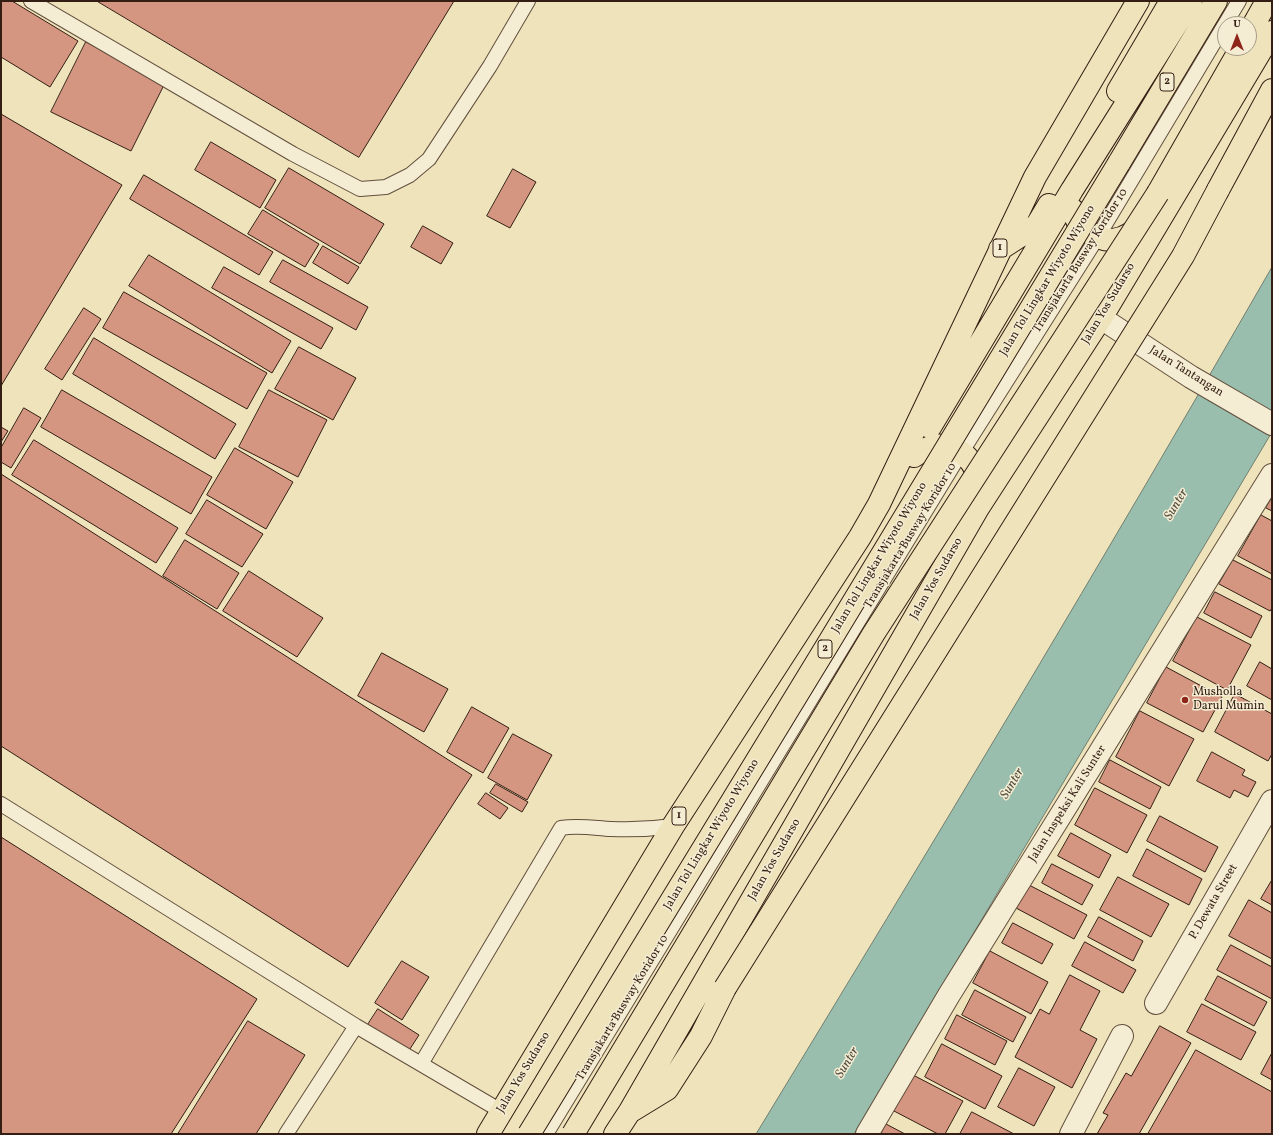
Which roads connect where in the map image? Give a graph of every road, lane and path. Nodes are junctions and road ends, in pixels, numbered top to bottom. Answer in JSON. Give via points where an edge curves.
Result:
{"nodes":[{"id":1,"x":31,"y":1,"type":"edge"},
{"id":2,"x":528,"y":1,"type":"edge"},
{"id":3,"x":1138,"y":1,"type":"edge"},
{"id":4,"x":1171,"y":1,"type":"edge"},
{"id":5,"x":1191,"y":1,"type":"edge"},
{"id":6,"x":1216,"y":1,"type":"edge"},
{"id":7,"x":1238,"y":1,"type":"edge"},
{"id":8,"x":1268,"y":1,"type":"edge"},
{"id":9,"x":1272,"y":5,"type":"edge"},
{"id":10,"x":1257,"y":20,"type":"edge"},
{"id":11,"x":1257,"y":30,"type":"edge"},
{"id":12,"x":1272,"y":32,"type":"edge"},
{"id":13,"x":1236,"y":56,"type":"edge"},
{"id":14,"x":1242,"y":56,"type":"edge"},
{"id":15,"x":1272,"y":90,"type":"edge"},
{"id":16,"x":1072,"y":190,"type":"junction"},
{"id":17,"x":1148,"y":216,"type":"junction"},
{"id":18,"x":1097,"y":238,"type":"junction"},
{"id":19,"x":999,"y":250,"type":"junction"},
{"id":20,"x":1101,"y":318,"type":"junction"},
{"id":21,"x":1272,"y":424,"type":"edge"},
{"id":22,"x":962,"y":452,"type":"junction"},
{"id":23,"x":914,"y":456,"type":"junction"},
{"id":24,"x":1272,"y":474,"type":"edge"},
{"id":25,"x":976,"y":494,"type":"junction"},
{"id":26,"x":879,"y":504,"type":"junction"},
{"id":27,"x":1272,"y":801,"type":"edge"},
{"id":28,"x":1,"y":804,"type":"edge"},
{"id":29,"x":673,"y":826,"type":"junction"},
{"id":30,"x":1156,"y":1003,"type":"dead end"},
{"id":31,"x":356,"y":1026,"type":"junction"},
{"id":32,"x":1122,"y":1036,"type":"dead end"},
{"id":33,"x":422,"y":1064,"type":"junction"},
{"id":34,"x":501,"y":1111,"type":"junction"},
{"id":35,"x":630,"y":1111,"type":"junction"},
{"id":36,"x":286,"y":1134,"type":"edge"},
{"id":37,"x":488,"y":1134,"type":"edge"},
{"id":38,"x":529,"y":1134,"type":"edge"},
{"id":39,"x":546,"y":1134,"type":"edge"},
{"id":40,"x":573,"y":1134,"type":"edge"},
{"id":41,"x":585,"y":1134,"type":"edge"},
{"id":42,"x":615,"y":1134,"type":"edge"},
{"id":43,"x":867,"y":1134,"type":"edge"},
{"id":44,"x":1071,"y":1134,"type":"edge"}],
"edges":[{"from":1,"to":2,"type":"lane","via":[[293,154],[360,189],[386,187],[410,175],[429,159],[490,66]]},
{"from":3,"to":19,"type":"highway","name":"Jalan Yos Sudarso","number":"1","via":[[1034,177]]},
{"from":4,"to":19,"type":"highway","via":[[1037,225]]},
{"from":5,"to":16,"type":"highway","name":"Jalan Yos Sudarso","number":"1"},
{"from":6,"to":38,"type":"highway","name":"Jalan Tol Lingkar Wiyoto Wiyono","number":"2","bridge":true,"via":[[841,624]]},
{"from":7,"to":18,"type":"lane","name":"Transjakarta Busway Koridor 10"},
{"from":8,"to":10,"type":"highway"},
{"from":9,"to":11,"type":"lane"},
{"from":12,"to":20,"type":"highway","name":"Jalan Yos Sudarso"},
{"from":13,"to":40,"type":"highway","bridge":true,"via":[[1158,193],[874,633]]},
{"from":14,"to":17,"type":"lane"},
{"from":15,"to":35,"type":"highway","bridge":true,"via":[[1183,256],[725,988],[701,1036],[668,1089]]},
{"from":16,"to":18,"type":"highway","via":[[1073,210],[1081,227]]},
{"from":16,"to":23,"type":"highway","name":"Jalan Yos Sudarso","number":"1"},
{"from":17,"to":18,"type":"highway","via":[[1131,234],[1108,240]]},
{"from":17,"to":25,"type":"lane"},
{"from":18,"to":22,"type":"lane","name":"Transjakarta Busway Koridor 10"},
{"from":19,"to":26,"type":"highway","name":"Jalan Yos Sudarso","number":"1"},
{"from":20,"to":21,"type":"street","name":"Jalan Tantangan","via":[[1191,377]]},
{"from":20,"to":35,"type":"highway","name":"Jalan Yos Sudarso","via":[[978,508]]},
{"from":22,"to":23,"type":"highway","via":[[943,446],[932,446]]},
{"from":22,"to":25,"type":"highway","via":[[974,466],[978,485]]},
{"from":22,"to":39,"type":"lane","name":"Transjakarta Busway Koridor 10"},
{"from":23,"to":26,"type":"highway","name":"Jalan Yos Sudarso","number":"1"},
{"from":24,"to":43,"type":"street","name":"Jalan Inspeksi Kali Sunter"},
{"from":25,"to":41,"type":"lane","via":[[896,614]]},
{"from":26,"to":29,"type":"highway","name":"Jalan Yos Sudarso","number":"1"},
{"from":27,"to":30,"type":"street","name":"P. Dewata Street"},
{"from":28,"to":31,"type":"lane"},
{"from":29,"to":33,"type":"lane","via":[[645,830],[573,826],[561,828]]},
{"from":29,"to":34,"type":"highway","name":"Jalan Yos Sudarso","number":"1"},
{"from":31,"to":33,"type":"lane"},
{"from":31,"to":36,"type":"lane"},
{"from":32,"to":44,"type":"street"},
{"from":33,"to":34,"type":"lane"},
{"from":34,"to":37,"type":"highway","name":"Jalan Yos Sudarso","number":"1"},
{"from":35,"to":42,"type":"highway","name":"Jalan Yos Sudarso"}]}
